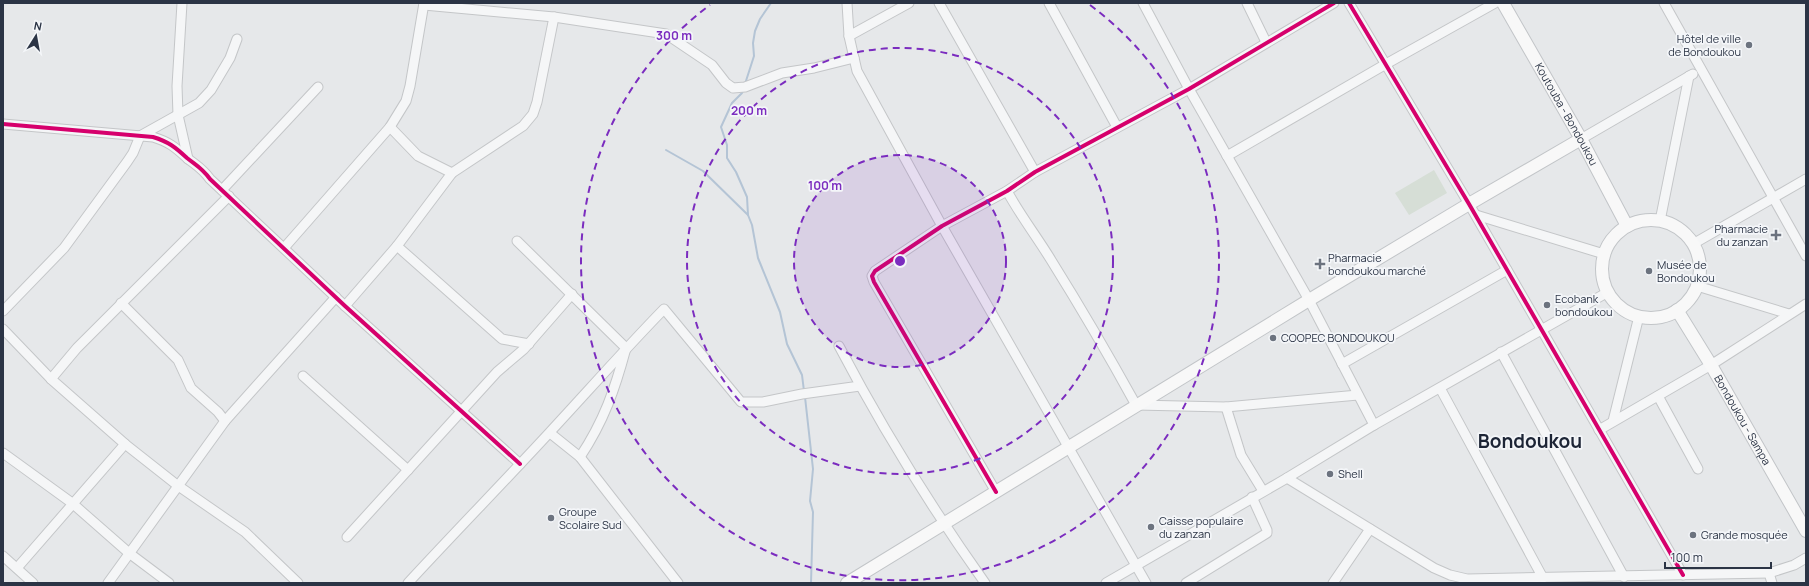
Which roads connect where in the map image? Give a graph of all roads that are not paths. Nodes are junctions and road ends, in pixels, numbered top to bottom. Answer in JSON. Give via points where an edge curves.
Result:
{"nodes":[{"id":1,"x":182,"y":3,"type":"edge"},
{"id":2,"x":847,"y":3,"type":"edge"},
{"id":3,"x":910,"y":3,"type":"edge"},
{"id":4,"x":939,"y":3,"type":"edge"},
{"id":5,"x":1049,"y":3,"type":"edge"},
{"id":6,"x":1143,"y":3,"type":"edge"},
{"id":7,"x":1247,"y":3,"type":"edge"},
{"id":8,"x":1334,"y":3,"type":"edge"},
{"id":9,"x":1349,"y":3,"type":"edge"},
{"id":10,"x":1495,"y":3,"type":"edge"},
{"id":11,"x":1503,"y":3,"type":"edge"},
{"id":12,"x":1664,"y":3,"type":"edge"},
{"id":13,"x":424,"y":4,"type":"edge"},
{"id":14,"x":485,"y":7,"type":"edge"},
{"id":15,"x":554,"y":17,"type":"junction"},
{"id":16,"x":849,"y":36,"type":"junction"},
{"id":17,"x":237,"y":39,"type":"dead end"},
{"id":18,"x":1266,"y":42,"type":"junction"},
{"id":19,"x":854,"y":58,"type":"junction"},
{"id":20,"x":1386,"y":64,"type":"junction"},
{"id":21,"x":1701,"y":70,"type":"junction"},
{"id":22,"x":1689,"y":76,"type":"junction"},
{"id":23,"x":318,"y":87,"type":"dead end"},
{"id":24,"x":1189,"y":89,"type":"junction"},
{"id":25,"x":178,"y":115,"type":"junction"},
{"id":26,"x":3,"y":124,"type":"edge"},
{"id":27,"x":390,"y":127,"type":"junction"},
{"id":28,"x":1117,"y":127,"type":"junction"},
{"id":29,"x":140,"y":136,"type":"junction"},
{"id":30,"x":1581,"y":139,"type":"junction"},
{"id":31,"x":1227,"y":156,"type":"junction"},
{"id":32,"x":188,"y":159,"type":"junction"},
{"id":33,"x":1035,"y":172,"type":"junction"},
{"id":34,"x":452,"y":173,"type":"junction"},
{"id":35,"x":1806,"y":179,"type":"edge"},
{"id":36,"x":1007,"y":191,"type":"junction"},
{"id":37,"x":225,"y":193,"type":"junction"},
{"id":38,"x":1773,"y":198,"type":"junction"},
{"id":39,"x":1469,"y":204,"type":"junction"},
{"id":40,"x":1476,"y":216,"type":"junction"},
{"id":41,"x":1660,"y":221,"type":"junction"},
{"id":42,"x":942,"y":226,"type":"junction"},
{"id":43,"x":1627,"y":226,"type":"junction"},
{"id":44,"x":517,"y":241,"type":"dead end"},
{"id":45,"x":1692,"y":244,"type":"junction"},
{"id":46,"x":397,"y":246,"type":"junction"},
{"id":47,"x":284,"y":248,"type":"junction"},
{"id":48,"x":1604,"y":254,"type":"junction"},
{"id":49,"x":1806,"y":256,"type":"edge"},
{"id":50,"x":1507,"y":270,"type":"junction"},
{"id":51,"x":1696,"y":286,"type":"junction"},
{"id":52,"x":1608,"y":292,"type":"junction"},
{"id":53,"x":572,"y":294,"type":"junction"},
{"id":54,"x":336,"y":297,"type":"junction"},
{"id":55,"x":1309,"y":300,"type":"junction"},
{"id":56,"x":121,"y":303,"type":"junction"},
{"id":57,"x":1806,"y":304,"type":"edge"},
{"id":58,"x":345,"y":306,"type":"junction"},
{"id":59,"x":1677,"y":310,"type":"junction"},
{"id":60,"x":3,"y":311,"type":"edge"},
{"id":61,"x":1789,"y":314,"type":"junction"},
{"id":62,"x":1639,"y":316,"type":"junction"},
{"id":63,"x":3,"y":329,"type":"edge"},
{"id":64,"x":1541,"y":330,"type":"junction"},
{"id":65,"x":529,"y":344,"type":"junction"},
{"id":66,"x":839,"y":346,"type":"dead end"},
{"id":67,"x":626,"y":348,"type":"junction"},
{"id":68,"x":1501,"y":352,"type":"junction"},
{"id":69,"x":1342,"y":364,"type":"junction"},
{"id":70,"x":1711,"y":366,"type":"junction"},
{"id":71,"x":303,"y":376,"type":"dead end"},
{"id":72,"x":52,"y":378,"type":"junction"},
{"id":73,"x":860,"y":386,"type":"junction"},
{"id":74,"x":1440,"y":388,"type":"junction"},
{"id":75,"x":1358,"y":395,"type":"junction"},
{"id":76,"x":1658,"y":396,"type":"junction"},
{"id":77,"x":1136,"y":405,"type":"junction"},
{"id":78,"x":1226,"y":407,"type":"junction"},
{"id":79,"x":461,"y":412,"type":"junction"},
{"id":80,"x":225,"y":421,"type":"junction"},
{"id":81,"x":1613,"y":421,"type":"junction"},
{"id":82,"x":1374,"y":425,"type":"junction"},
{"id":83,"x":1599,"y":430,"type":"junction"},
{"id":84,"x":550,"y":433,"type":"junction"},
{"id":85,"x":125,"y":444,"type":"junction"},
{"id":86,"x":1069,"y":447,"type":"junction"},
{"id":87,"x":3,"y":453,"type":"edge"},
{"id":88,"x":580,"y":457,"type":"junction"},
{"id":89,"x":520,"y":464,"type":"junction"},
{"id":90,"x":1698,"y":469,"type":"dead end"},
{"id":91,"x":408,"y":470,"type":"junction"},
{"id":92,"x":1287,"y":478,"type":"junction"},
{"id":93,"x":177,"y":485,"type":"junction"},
{"id":94,"x":1263,"y":491,"type":"junction"},
{"id":95,"x":996,"y":492,"type":"junction"},
{"id":96,"x":1252,"y":498,"type":"junction"},
{"id":97,"x":72,"y":503,"type":"junction"},
{"id":98,"x":943,"y":524,"type":"junction"},
{"id":99,"x":1370,"y":529,"type":"junction"},
{"id":100,"x":1806,"y":531,"type":"edge"},
{"id":101,"x":347,"y":537,"type":"dead end"},
{"id":102,"x":129,"y":553,"type":"junction"},
{"id":103,"x":3,"y":556,"type":"edge"},
{"id":104,"x":1806,"y":558,"type":"edge"},
{"id":105,"x":1135,"y":567,"type":"junction"},
{"id":106,"x":16,"y":568,"type":"junction"},
{"id":107,"x":1769,"y":573,"type":"junction"},
{"id":108,"x":1683,"y":576,"type":"junction"},
{"id":109,"x":1624,"y":577,"type":"junction"},
{"id":110,"x":1543,"y":578,"type":"junction"},
{"id":111,"x":1712,"y":579,"type":"edge"},
{"id":112,"x":1483,"y":581,"type":"edge"},
{"id":113,"x":33,"y":583,"type":"edge"},
{"id":114,"x":108,"y":583,"type":"edge"},
{"id":115,"x":169,"y":583,"type":"edge"},
{"id":116,"x":298,"y":583,"type":"edge"},
{"id":117,"x":408,"y":583,"type":"edge"},
{"id":118,"x":678,"y":583,"type":"edge"},
{"id":119,"x":848,"y":583,"type":"edge"},
{"id":120,"x":985,"y":583,"type":"edge"},
{"id":121,"x":1106,"y":583,"type":"edge"},
{"id":122,"x":1146,"y":583,"type":"edge"},
{"id":123,"x":1186,"y":583,"type":"edge"},
{"id":124,"x":1333,"y":583,"type":"edge"},
{"id":125,"x":1772,"y":583,"type":"edge"}],
"edges":[{"from":1,"to":25,"type":"street","via":[[177,86]]},
{"from":2,"to":16,"type":"street"},
{"from":3,"to":16,"type":"street"},
{"from":4,"to":33,"type":"street"},
{"from":5,"to":28,"type":"street"},
{"from":6,"to":24,"type":"street"},
{"from":7,"to":18,"type":"street"},
{"from":8,"to":18,"type":"street"},
{"from":9,"to":20,"type":"street"},
{"from":10,"to":20,"type":"street"},
{"from":11,"to":30,"type":"main road","name":"Koutouba - Bondoukou"},
{"from":12,"to":21,"type":"street"},
{"from":13,"to":14,"type":"street"},
{"from":13,"to":27,"type":"street","via":[[406,101]]},
{"from":14,"to":15,"type":"street"},
{"from":15,"to":19,"type":"street","via":[[671,36],[712,65],[733,88],[745,87],[782,73]]},
{"from":15,"to":34,"type":"street","via":[[533,114],[523,126]]},
{"from":16,"to":19,"type":"street"},
{"from":17,"to":25,"type":"street","via":[[230,58],[211,90],[199,103]]},
{"from":18,"to":24,"type":"street"},
{"from":19,"to":42,"type":"street","via":[[857,71]]},
{"from":20,"to":31,"type":"street"},
{"from":20,"to":39,"type":"street"},
{"from":21,"to":22,"type":"street"},
{"from":21,"to":38,"type":"street"},
{"from":22,"to":30,"type":"street"},
{"from":22,"to":41,"type":"street"},
{"from":23,"to":37,"type":"street"},
{"from":24,"to":28,"type":"street"},
{"from":24,"to":31,"type":"street"},
{"from":25,"to":29,"type":"street"},
{"from":25,"to":32,"type":"street"},
{"from":26,"to":29,"type":"street"},
{"from":27,"to":34,"type":"street","via":[[418,156]]},
{"from":27,"to":47,"type":"street"},
{"from":28,"to":33,"type":"street"},
{"from":29,"to":32,"type":"street","via":[[164,141]]},
{"from":29,"to":60,"type":"street","via":[[133,154],[64,248]]},
{"from":30,"to":39,"type":"main road"},
{"from":30,"to":43,"type":"main road","name":"Koutouba - Bondoukou"},
{"from":31,"to":55,"type":"street"},
{"from":32,"to":37,"type":"street","via":[[203,169]]},
{"from":33,"to":36,"type":"street"},
{"from":34,"to":46,"type":"street"},
{"from":35,"to":38,"type":"street"},
{"from":36,"to":42,"type":"street"},
{"from":36,"to":77,"type":"street","via":[[1094,329]]},
{"from":37,"to":47,"type":"street"},
{"from":37,"to":56,"type":"street"},
{"from":38,"to":45,"type":"street"},
{"from":38,"to":49,"type":"street"},
{"from":39,"to":40,"type":"street"},
{"from":39,"to":55,"type":"main road"},
{"from":40,"to":48,"type":"street"},
{"from":40,"to":50,"type":"street"},
{"from":41,"to":43,"type":"main road","via":[[1643,221]]},
{"from":41,"to":45,"type":"main road","via":[[1679,229]]},
{"from":42,"to":86,"type":"street"},
{"from":42,"to":95,"type":"street","via":[[875,271],[872,276]]},
{"from":43,"to":48,"type":"main road","via":[[1613,238]]},
{"from":44,"to":53,"type":"street"},
{"from":45,"to":51,"type":"main road","via":[[1699,264]]},
{"from":46,"to":58,"type":"street"},
{"from":46,"to":65,"type":"street","via":[[502,339]]},
{"from":47,"to":54,"type":"street"},
{"from":48,"to":52,"type":"main road","via":[[1602,274]]},
{"from":50,"to":64,"type":"street"},
{"from":50,"to":69,"type":"street"},
{"from":51,"to":59,"type":"main road","via":[[1689,299]]},
{"from":51,"to":61,"type":"street"},
{"from":52,"to":62,"type":"main road","via":[[1621,307]]},
{"from":52,"to":64,"type":"street"},
{"from":53,"to":65,"type":"street"},
{"from":53,"to":67,"type":"street"},
{"from":54,"to":58,"type":"street"},
{"from":54,"to":80,"type":"street"},
{"from":55,"to":69,"type":"street"},
{"from":55,"to":77,"type":"main road"},
{"from":56,"to":72,"type":"street"},
{"from":56,"to":80,"type":"street","via":[[178,360],[192,388]]},
{"from":57,"to":61,"type":"street"},
{"from":58,"to":79,"type":"street"},
{"from":59,"to":62,"type":"main road","via":[[1659,317]]},
{"from":59,"to":70,"type":"main road","name":"Bondoukou - Sampa"},
{"from":61,"to":70,"type":"street"},
{"from":62,"to":81,"type":"street"},
{"from":63,"to":72,"type":"street"},
{"from":64,"to":68,"type":"street"},
{"from":64,"to":83,"type":"street"},
{"from":65,"to":79,"type":"street","via":[[497,372]]},
{"from":66,"to":73,"type":"street"},
{"from":67,"to":73,"type":"street","via":[[664,310],[741,402],[763,402]]},
{"from":67,"to":84,"type":"street"},
{"from":67,"to":88,"type":"street","via":[[605,414]]},
{"from":68,"to":74,"type":"street"},
{"from":68,"to":109,"type":"street"},
{"from":69,"to":75,"type":"street"},
{"from":70,"to":76,"type":"street"},
{"from":70,"to":100,"type":"main road","name":"Bondoukou - Sampa"},
{"from":71,"to":91,"type":"street"},
{"from":72,"to":85,"type":"street"},
{"from":73,"to":98,"type":"street"},
{"from":74,"to":82,"type":"street"},
{"from":74,"to":110,"type":"street"},
{"from":75,"to":78,"type":"street"},
{"from":75,"to":82,"type":"street"},
{"from":76,"to":81,"type":"street"},
{"from":76,"to":90,"type":"street"},
{"from":77,"to":78,"type":"street"},
{"from":77,"to":86,"type":"main road"},
{"from":78,"to":94,"type":"street","via":[[1241,454]]},
{"from":79,"to":89,"type":"street"},
{"from":79,"to":91,"type":"street"},
{"from":80,"to":93,"type":"street"},
{"from":81,"to":83,"type":"street"},
{"from":82,"to":92,"type":"street"},
{"from":83,"to":108,"type":"street"},
{"from":84,"to":88,"type":"street"},
{"from":84,"to":89,"type":"street"},
{"from":85,"to":93,"type":"street"},
{"from":85,"to":97,"type":"street"},
{"from":86,"to":95,"type":"main road"},
{"from":86,"to":105,"type":"street"},
{"from":87,"to":97,"type":"street"},
{"from":88,"to":118,"type":"street"},
{"from":89,"to":117,"type":"street"},
{"from":91,"to":101,"type":"street"},
{"from":92,"to":94,"type":"street"},
{"from":92,"to":99,"type":"street"},
{"from":93,"to":102,"type":"street"},
{"from":93,"to":116,"type":"street","via":[[245,532]]},
{"from":94,"to":96,"type":"street"},
{"from":95,"to":98,"type":"main road"},
{"from":96,"to":105,"type":"street"},
{"from":96,"to":123,"type":"street","via":[[1267,533]]},
{"from":97,"to":102,"type":"street"},
{"from":97,"to":106,"type":"street"},
{"from":98,"to":119,"type":"main road"},
{"from":98,"to":120,"type":"street"},
{"from":99,"to":112,"type":"street","via":[[1434,568],[1450,575]]},
{"from":99,"to":124,"type":"street"},
{"from":102,"to":114,"type":"street"},
{"from":102,"to":115,"type":"street"},
{"from":103,"to":106,"type":"street"},
{"from":104,"to":107,"type":"street"},
{"from":105,"to":121,"type":"street"},
{"from":105,"to":122,"type":"street"},
{"from":106,"to":113,"type":"street"},
{"from":107,"to":111,"type":"street"},
{"from":107,"to":125,"type":"street"},
{"from":108,"to":109,"type":"street"},
{"from":108,"to":111,"type":"street"},
{"from":109,"to":110,"type":"street"},
{"from":110,"to":112,"type":"street"}]}
